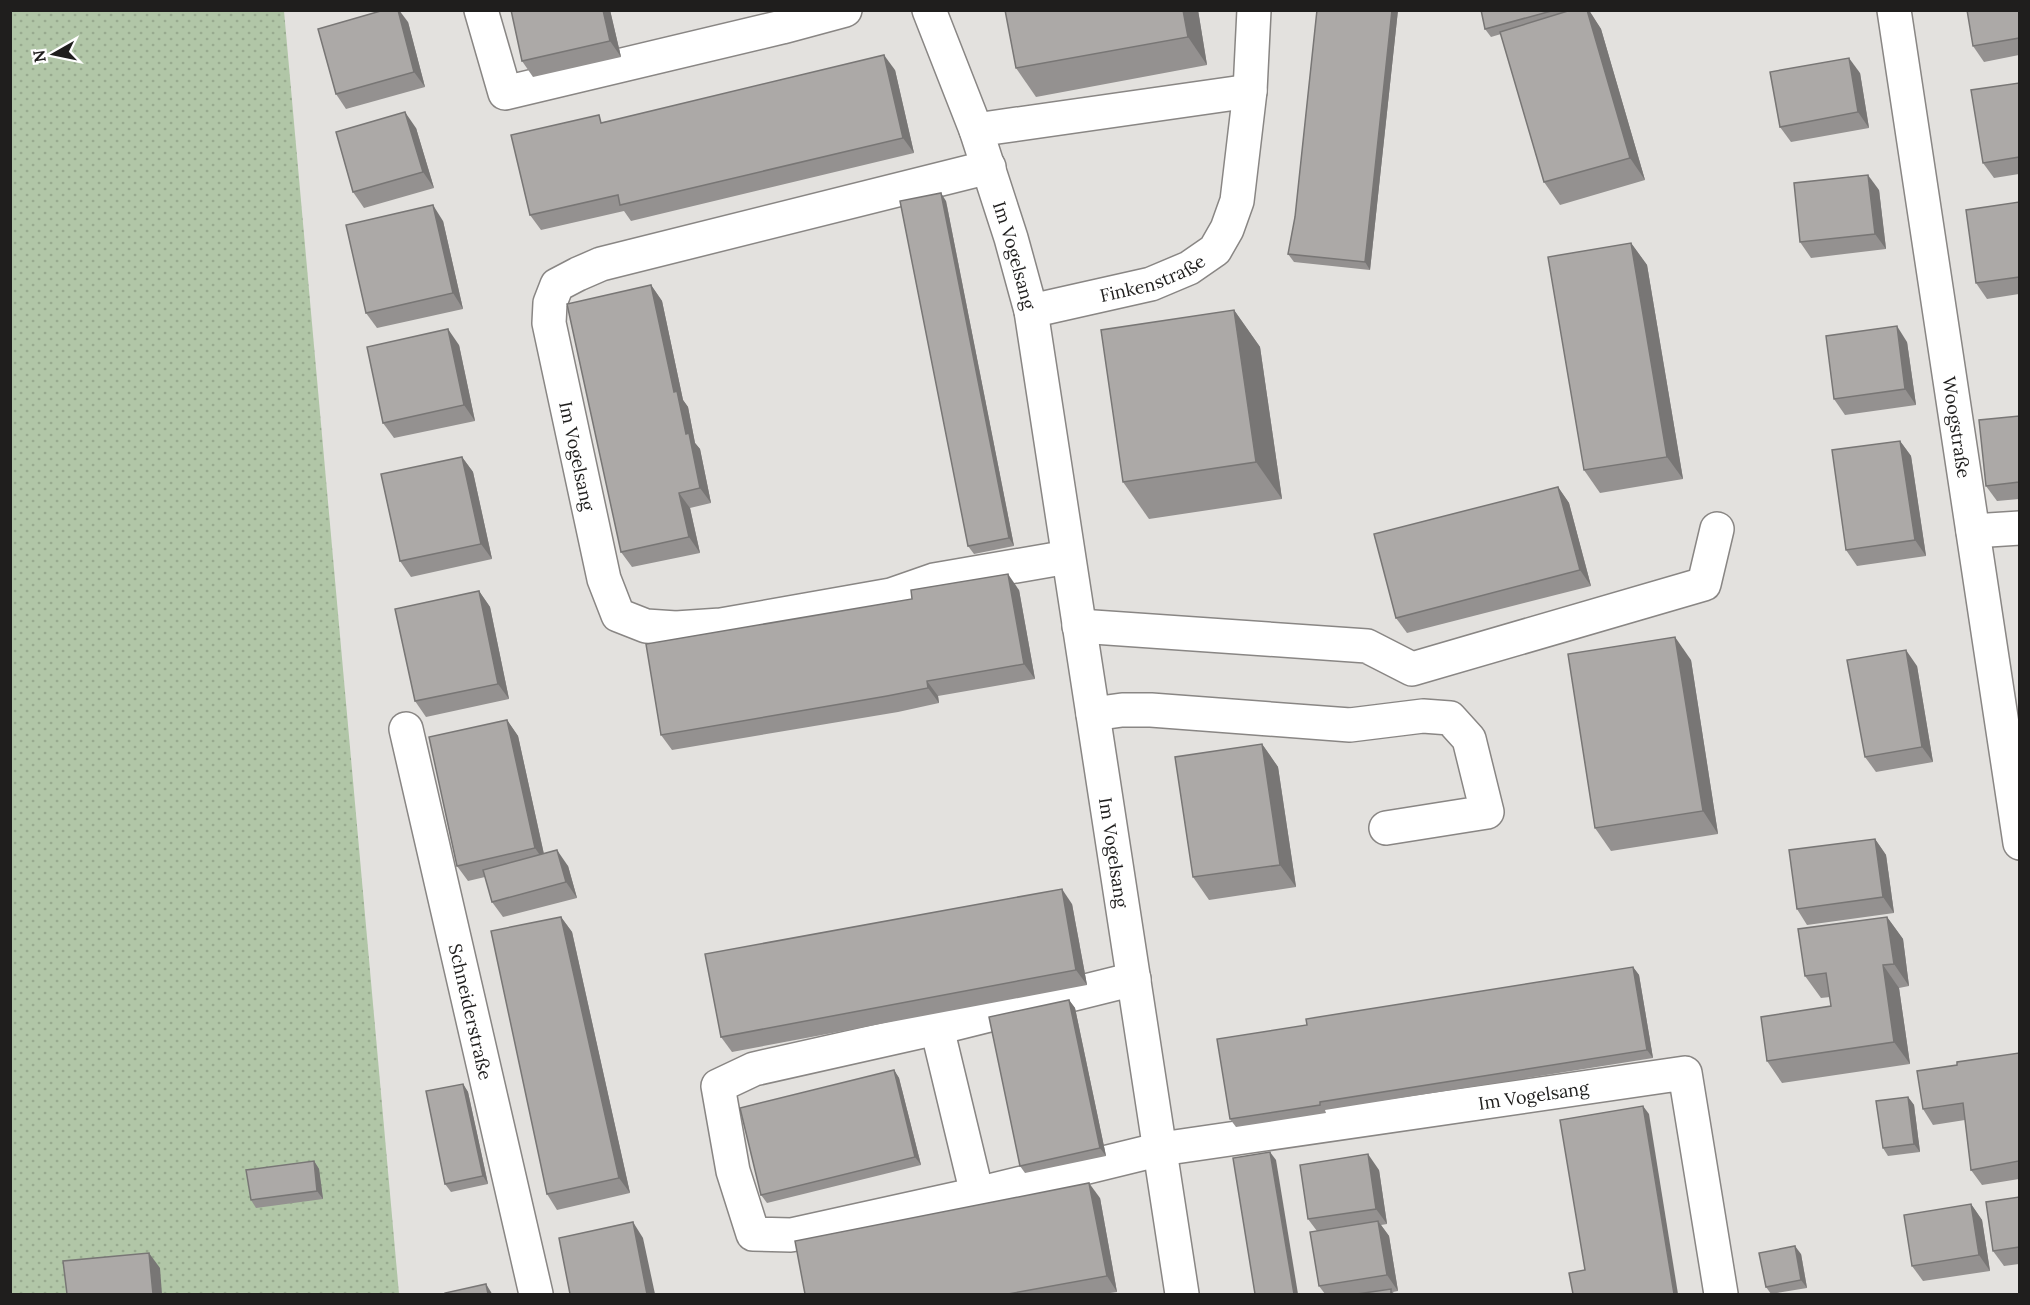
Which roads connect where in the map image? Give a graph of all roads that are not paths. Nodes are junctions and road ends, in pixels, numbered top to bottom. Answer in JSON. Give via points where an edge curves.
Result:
{"nodes":[{"id":1,"x":481,"y":10,"type":"edge"},
{"id":2,"x":845,"y":10,"type":"edge"},
{"id":3,"x":929,"y":10,"type":"edge"},
{"id":4,"x":1254,"y":10,"type":"edge"},
{"id":5,"x":1894,"y":10,"type":"edge"},
{"id":6,"x":778,"y":19,"type":"edge"},
{"id":7,"x":1250,"y":90,"type":"junction"},
{"id":8,"x":976,"y":130,"type":"junction"},
{"id":9,"x":989,"y":167,"type":"junction"},
{"id":10,"x":1031,"y":311,"type":"junction"},
{"id":11,"x":2019,"y":528,"type":"edge"},
{"id":12,"x":1717,"y":529,"type":"dead end"},
{"id":13,"x":1972,"y":531,"type":"junction"},
{"id":14,"x":1068,"y":557,"type":"junction"},
{"id":15,"x":1079,"y":626,"type":"junction"},
{"id":16,"x":1093,"y":714,"type":"junction"},
{"id":17,"x":406,"y":729,"type":"dead end"},
{"id":18,"x":1386,"y":828,"type":"dead end"},
{"id":19,"x":2019,"y":843,"type":"edge"},
{"id":20,"x":1134,"y":979,"type":"junction"},
{"id":21,"x":937,"y":1028,"type":"junction"},
{"id":22,"x":1161,"y":1149,"type":"junction"},
{"id":23,"x":977,"y":1194,"type":"junction"},
{"id":24,"x":536,"y":1294,"type":"edge"},
{"id":25,"x":1182,"y":1294,"type":"edge"},
{"id":26,"x":1721,"y":1294,"type":"edge"}],
"edges":[{"from":1,"to":6,"type":"street","via":[[505,93]]},
{"from":2,"to":6,"type":"street"},
{"from":3,"to":8,"type":"street","name":"Im Vogelsang"},
{"from":4,"to":7,"type":"street","name":"Finkenstraße"},
{"from":5,"to":13,"type":"street","name":"Woogstraße"},
{"from":7,"to":8,"type":"street"},
{"from":7,"to":10,"type":"street","name":"Finkenstraße","via":[[1237,201],[1215,250],[1189,268],[1151,284]]},
{"from":8,"to":9,"type":"street","name":"Im Vogelsang"},
{"from":9,"to":10,"type":"street","name":"Im Vogelsang"},
{"from":9,"to":14,"type":"street","name":"Im Vogelsang","via":[[601,264],[557,285],[550,303],[549,323],[603,579],[618,615],[646,626],[721,625],[891,595],[934,580]]},
{"from":10,"to":14,"type":"street","name":"Im Vogelsang"},
{"from":11,"to":13,"type":"street"},
{"from":12,"to":15,"type":"street","via":[[1704,584],[1412,669],[1367,646]]},
{"from":13,"to":19,"type":"street","name":"Woogstraße"},
{"from":14,"to":15,"type":"street","name":"Im Vogelsang"},
{"from":15,"to":16,"type":"street","name":"Im Vogelsang"},
{"from":16,"to":18,"type":"street","via":[[1151,710],[1350,725],[1423,716],[1450,718],[1469,739],[1486,812]]},
{"from":16,"to":20,"type":"street","name":"Im Vogelsang"},
{"from":17,"to":24,"type":"street","name":"Schneiderstraße"},
{"from":20,"to":21,"type":"street"},
{"from":20,"to":22,"type":"street","name":"Im Vogelsang"},
{"from":21,"to":23,"type":"street"},
{"from":21,"to":23,"type":"street","via":[[754,1069],[718,1086],[733,1171],[753,1234],[791,1235]]},
{"from":22,"to":23,"type":"street"},
{"from":22,"to":25,"type":"street","name":"Im Vogelsang"},
{"from":22,"to":26,"type":"street","name":"Im Vogelsang","via":[[1685,1073]]}]}
